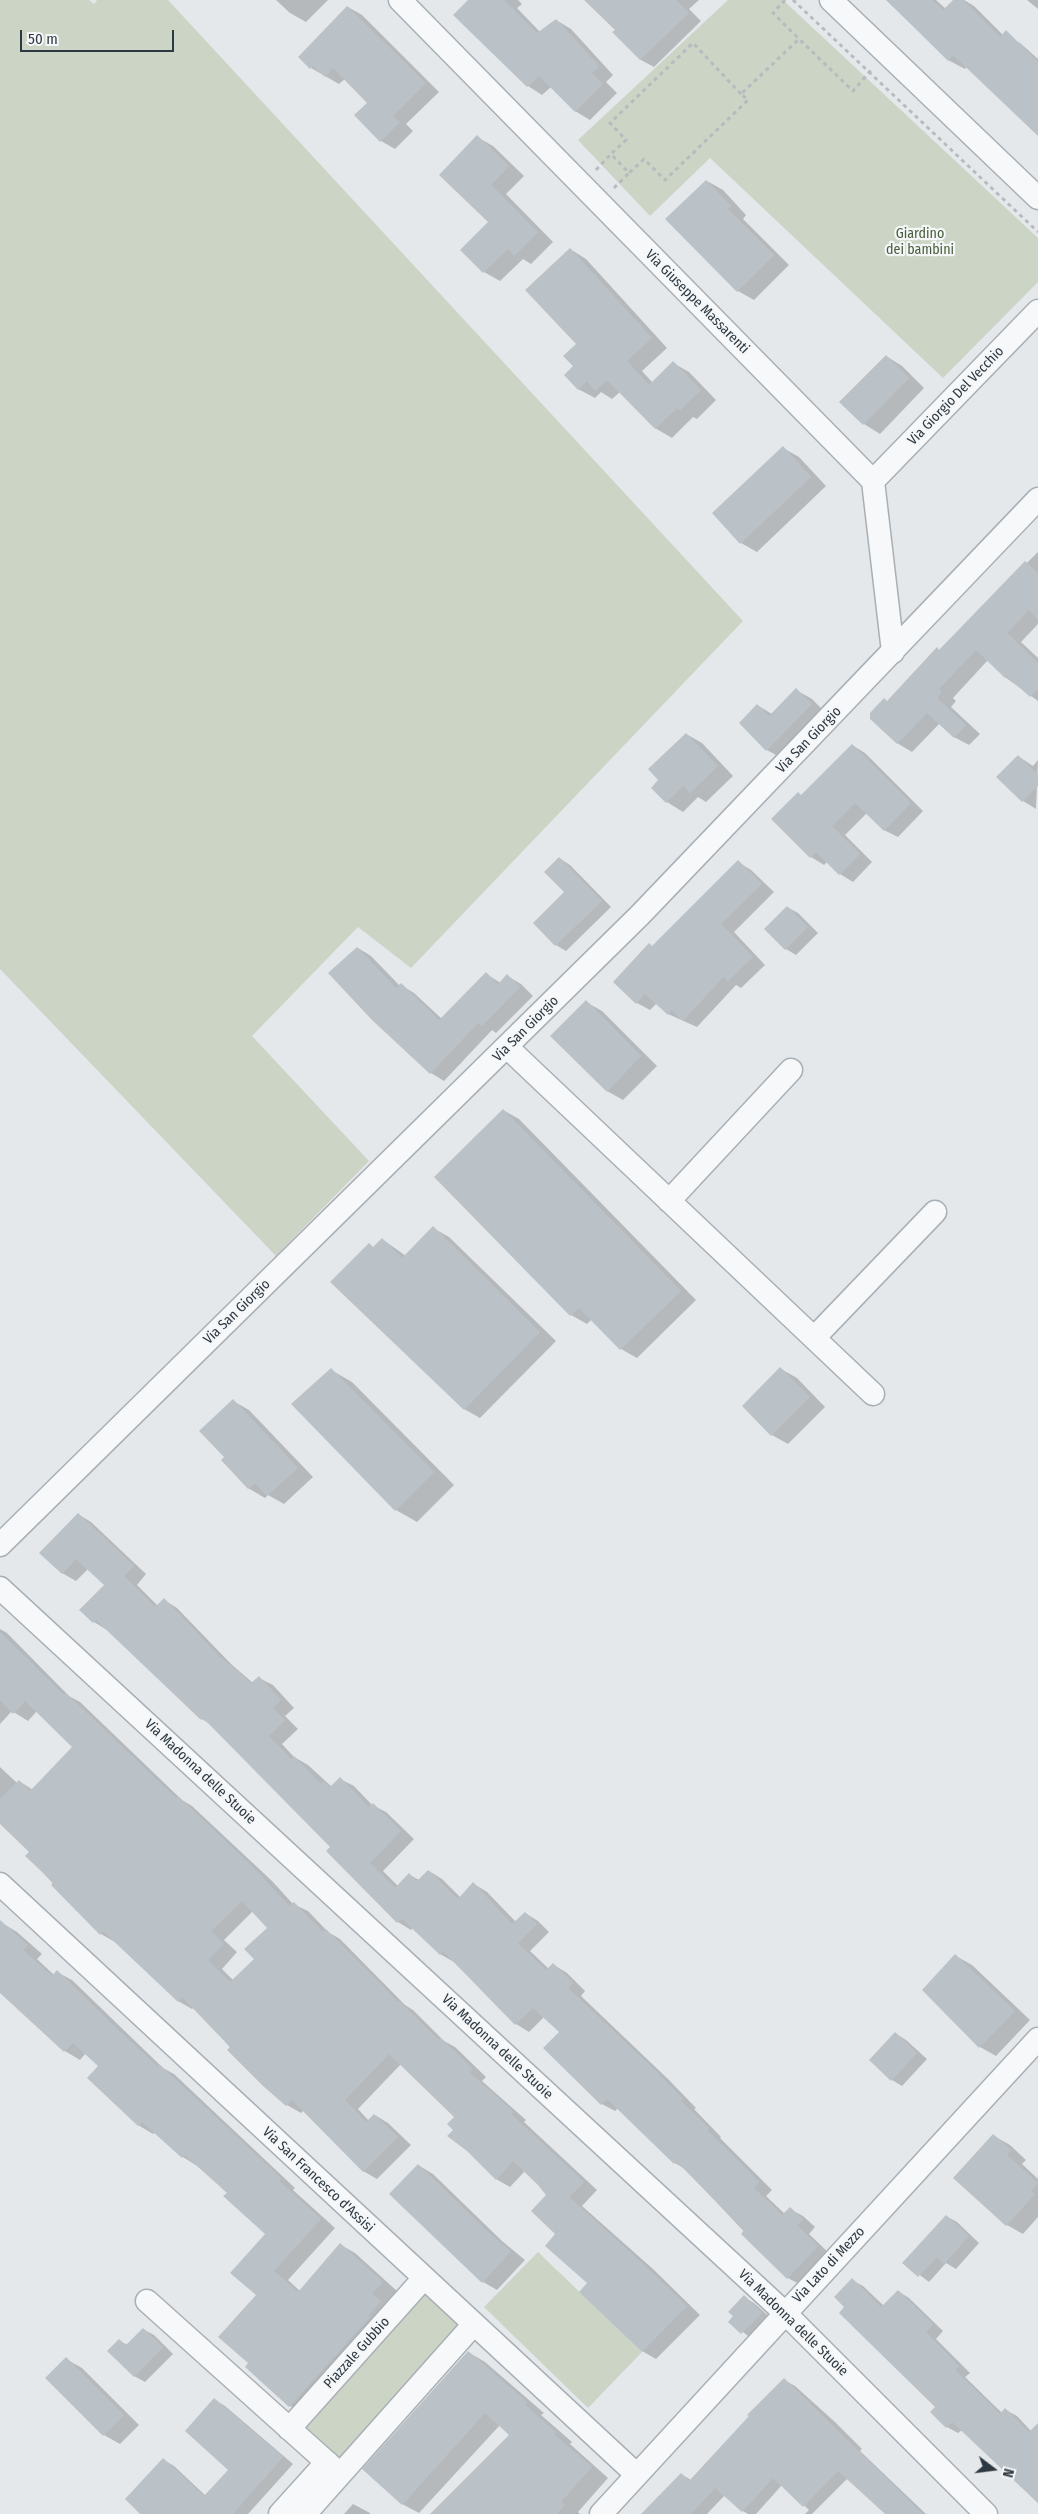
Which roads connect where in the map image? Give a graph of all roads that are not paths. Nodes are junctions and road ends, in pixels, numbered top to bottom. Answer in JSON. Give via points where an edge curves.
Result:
{"nodes":[{"id":1,"x":831,"y":0,"type":"edge"},
{"id":2,"x":402,"y":1,"type":"edge"},
{"id":3,"x":1038,"y":198,"type":"edge"},
{"id":4,"x":1038,"y":311,"type":"edge"},
{"id":5,"x":873,"y":481,"type":"junction"},
{"id":6,"x":1038,"y":499,"type":"edge"},
{"id":7,"x":893,"y":652,"type":"junction"},
{"id":8,"x":508,"y":1048,"type":"junction"},
{"id":9,"x":792,"y":1070,"type":"dead end"},
{"id":10,"x":669,"y":1201,"type":"junction"},
{"id":11,"x":935,"y":1212,"type":"dead end"},
{"id":12,"x":814,"y":1338,"type":"junction"},
{"id":13,"x":873,"y":1394,"type":"dead end"},
{"id":14,"x":0,"y":1545,"type":"edge"},
{"id":15,"x":0,"y":1588,"type":"edge"},
{"id":16,"x":0,"y":1884,"type":"edge"},
{"id":17,"x":1038,"y":2039,"type":"edge"},
{"id":18,"x":424,"y":2278,"type":"junction"},
{"id":19,"x":147,"y":2300,"type":"dead end"},
{"id":20,"x":785,"y":2313,"type":"junction"},
{"id":21,"x":474,"y":2324,"type":"junction"},
{"id":22,"x":289,"y":2429,"type":"junction"},
{"id":23,"x":333,"y":2468,"type":"junction"},
{"id":24,"x":637,"y":2475,"type":"junction"},
{"id":25,"x":280,"y":2514,"type":"edge"},
{"id":26,"x":305,"y":2514,"type":"edge"},
{"id":27,"x":601,"y":2514,"type":"edge"},
{"id":28,"x":986,"y":2514,"type":"edge"}],
"edges":[{"from":1,"to":3,"type":"street"},
{"from":2,"to":5,"type":"street","name":"Via Giuseppe Massarenti"},
{"from":4,"to":5,"type":"street","name":"Via Giorgio Del Vecchio"},
{"from":5,"to":7,"type":"street"},
{"from":6,"to":7,"type":"street","name":"Via San Giorgio"},
{"from":7,"to":8,"type":"street","name":"Via San Giorgio","via":[[640,916]]},
{"from":8,"to":10,"type":"street"},
{"from":8,"to":14,"type":"street","name":"Via San Giorgio"},
{"from":9,"to":10,"type":"street"},
{"from":10,"to":12,"type":"street"},
{"from":11,"to":12,"type":"street"},
{"from":12,"to":13,"type":"street"},
{"from":15,"to":20,"type":"street","name":"Via Madonna delle Stuoie"},
{"from":16,"to":18,"type":"street","name":"Via San Francesco d'Assisi"},
{"from":17,"to":20,"type":"street","name":"Via Lato di Mezzo"},
{"from":18,"to":21,"type":"street","name":"Via San Francesco d'Assisi"},
{"from":18,"to":22,"type":"street","name":"Piazzale Gubbio"},
{"from":19,"to":22,"type":"street"},
{"from":20,"to":24,"type":"street","name":"Via Lato di Mezzo"},
{"from":20,"to":28,"type":"street","name":"Via Madonna delle Stuoie"},
{"from":21,"to":23,"type":"street"},
{"from":21,"to":24,"type":"street","name":"Via San Francesco d'Assisi"},
{"from":22,"to":23,"type":"street"},
{"from":23,"to":25,"type":"street"},
{"from":23,"to":26,"type":"street"},
{"from":24,"to":27,"type":"street","name":"Via Lato di Mezzo"}]}
